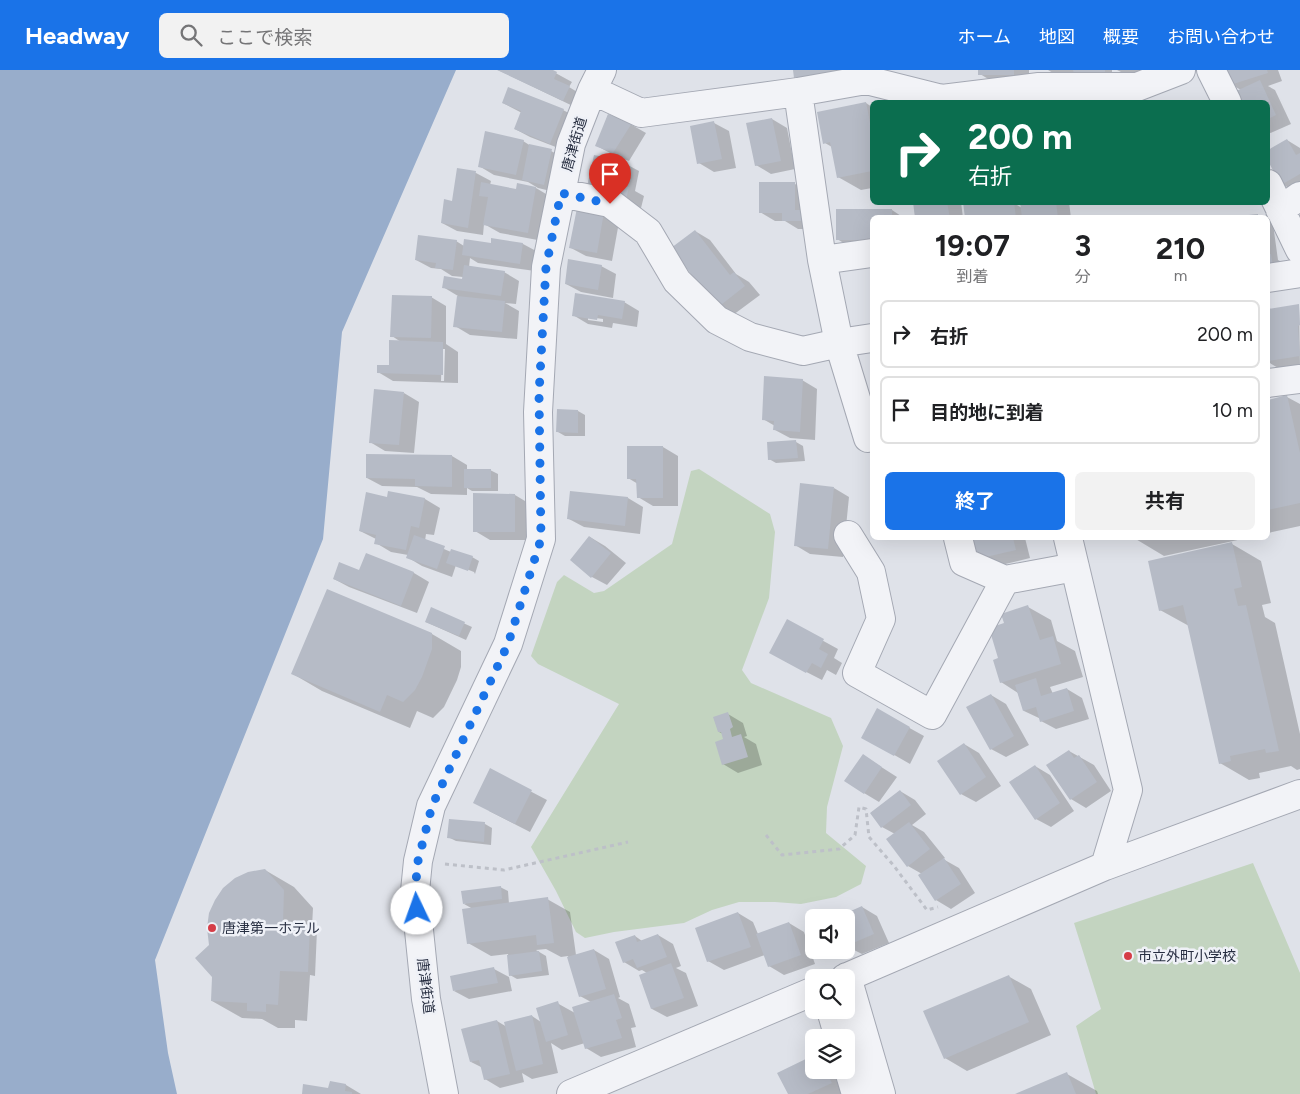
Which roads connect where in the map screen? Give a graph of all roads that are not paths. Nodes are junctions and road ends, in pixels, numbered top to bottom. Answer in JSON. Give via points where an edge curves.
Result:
{"nodes":[{"id":1,"x":1181,"y":70,"type":"edge"},
{"id":2,"x":1212,"y":70,"type":"edge"},
{"id":3,"x":867,"y":75,"type":"edge"},
{"id":4,"x":597,"y":80,"type":"edge"},
{"id":5,"x":798,"y":92,"type":"junction"},
{"id":6,"x":1227,"y":100,"type":"edge"},
{"id":7,"x":1270,"y":186,"type":"edge"},
{"id":8,"x":561,"y":193,"type":"junction"},
{"id":9,"x":1290,"y":203,"type":"edge"},
{"id":10,"x":1300,"y":250,"type":"edge"},
{"id":11,"x":870,"y":253,"type":"edge"},
{"id":12,"x":822,"y":260,"type":"junction"},
{"id":13,"x":1300,"y":273,"type":"edge"},
{"id":14,"x":1270,"y":278,"type":"edge"},
{"id":15,"x":870,"y":338,"type":"edge"},
{"id":16,"x":840,"y":343,"type":"junction"},
{"id":17,"x":1300,"y":379,"type":"edge"},
{"id":18,"x":1270,"y":384,"type":"edge"},
{"id":19,"x":870,"y":438,"type":"edge"},
{"id":20,"x":848,"y":535,"type":"dead end"},
{"id":21,"x":958,"y":540,"type":"edge"},
{"id":22,"x":1068,"y":540,"type":"edge"},
{"id":23,"x":1075,"y":567,"type":"junction"},
{"id":24,"x":1005,"y":580,"type":"junction"},
{"id":25,"x":1300,"y":794,"type":"edge"},
{"id":26,"x":1105,"y":866,"type":"junction"},
{"id":27,"x":855,"y":973,"type":"edge"},
{"id":28,"x":805,"y":995,"type":"edge"},
{"id":29,"x":855,"y":1007,"type":"edge"},
{"id":30,"x":851,"y":1079,"type":"edge"},
{"id":31,"x":444,"y":1094,"type":"edge"},
{"id":32,"x":571,"y":1094,"type":"edge"},
{"id":33,"x":856,"y":1094,"type":"edge"},
{"id":34,"x":881,"y":1094,"type":"edge"}],
"edges":[{"from":1,"to":3,"type":"street","via":[[1137,87],[1039,87],[942,100]]},
{"from":2,"to":6,"type":"street"},
{"from":3,"to":5,"type":"street"},
{"from":4,"to":5,"type":"street","via":[[641,113]]},
{"from":4,"to":8,"type":"street","name":"唐津街道","via":[[571,144]]},
{"from":5,"to":12,"type":"street"},
{"from":7,"to":9,"type":"street"},
{"from":8,"to":16,"type":"street","via":[[610,204],[648,232],[677,281],[717,320],[750,336],[803,351]]},
{"from":8,"to":31,"type":"street","name":"唐津街道","via":[[546,267],[538,402],[541,539],[508,644],[432,806],[418,861],[415,891],[426,999]]},
{"from":9,"to":10,"type":"street"},
{"from":11,"to":12,"type":"street"},
{"from":12,"to":16,"type":"street"},
{"from":13,"to":14,"type":"street"},
{"from":15,"to":16,"type":"street"},
{"from":16,"to":19,"type":"street"},
{"from":17,"to":18,"type":"street"},
{"from":20,"to":24,"type":"street","via":[[871,572],[882,619],[857,673],[932,715]]},
{"from":21,"to":24,"type":"street","via":[[964,562]]},
{"from":22,"to":23,"type":"street"},
{"from":23,"to":24,"type":"street"},
{"from":23,"to":26,"type":"street","via":[[1128,790]]},
{"from":25,"to":26,"type":"street"},
{"from":26,"to":27,"type":"street"},
{"from":28,"to":32,"type":"street"},
{"from":29,"to":34,"type":"street"},
{"from":30,"to":33,"type":"street"}]}
